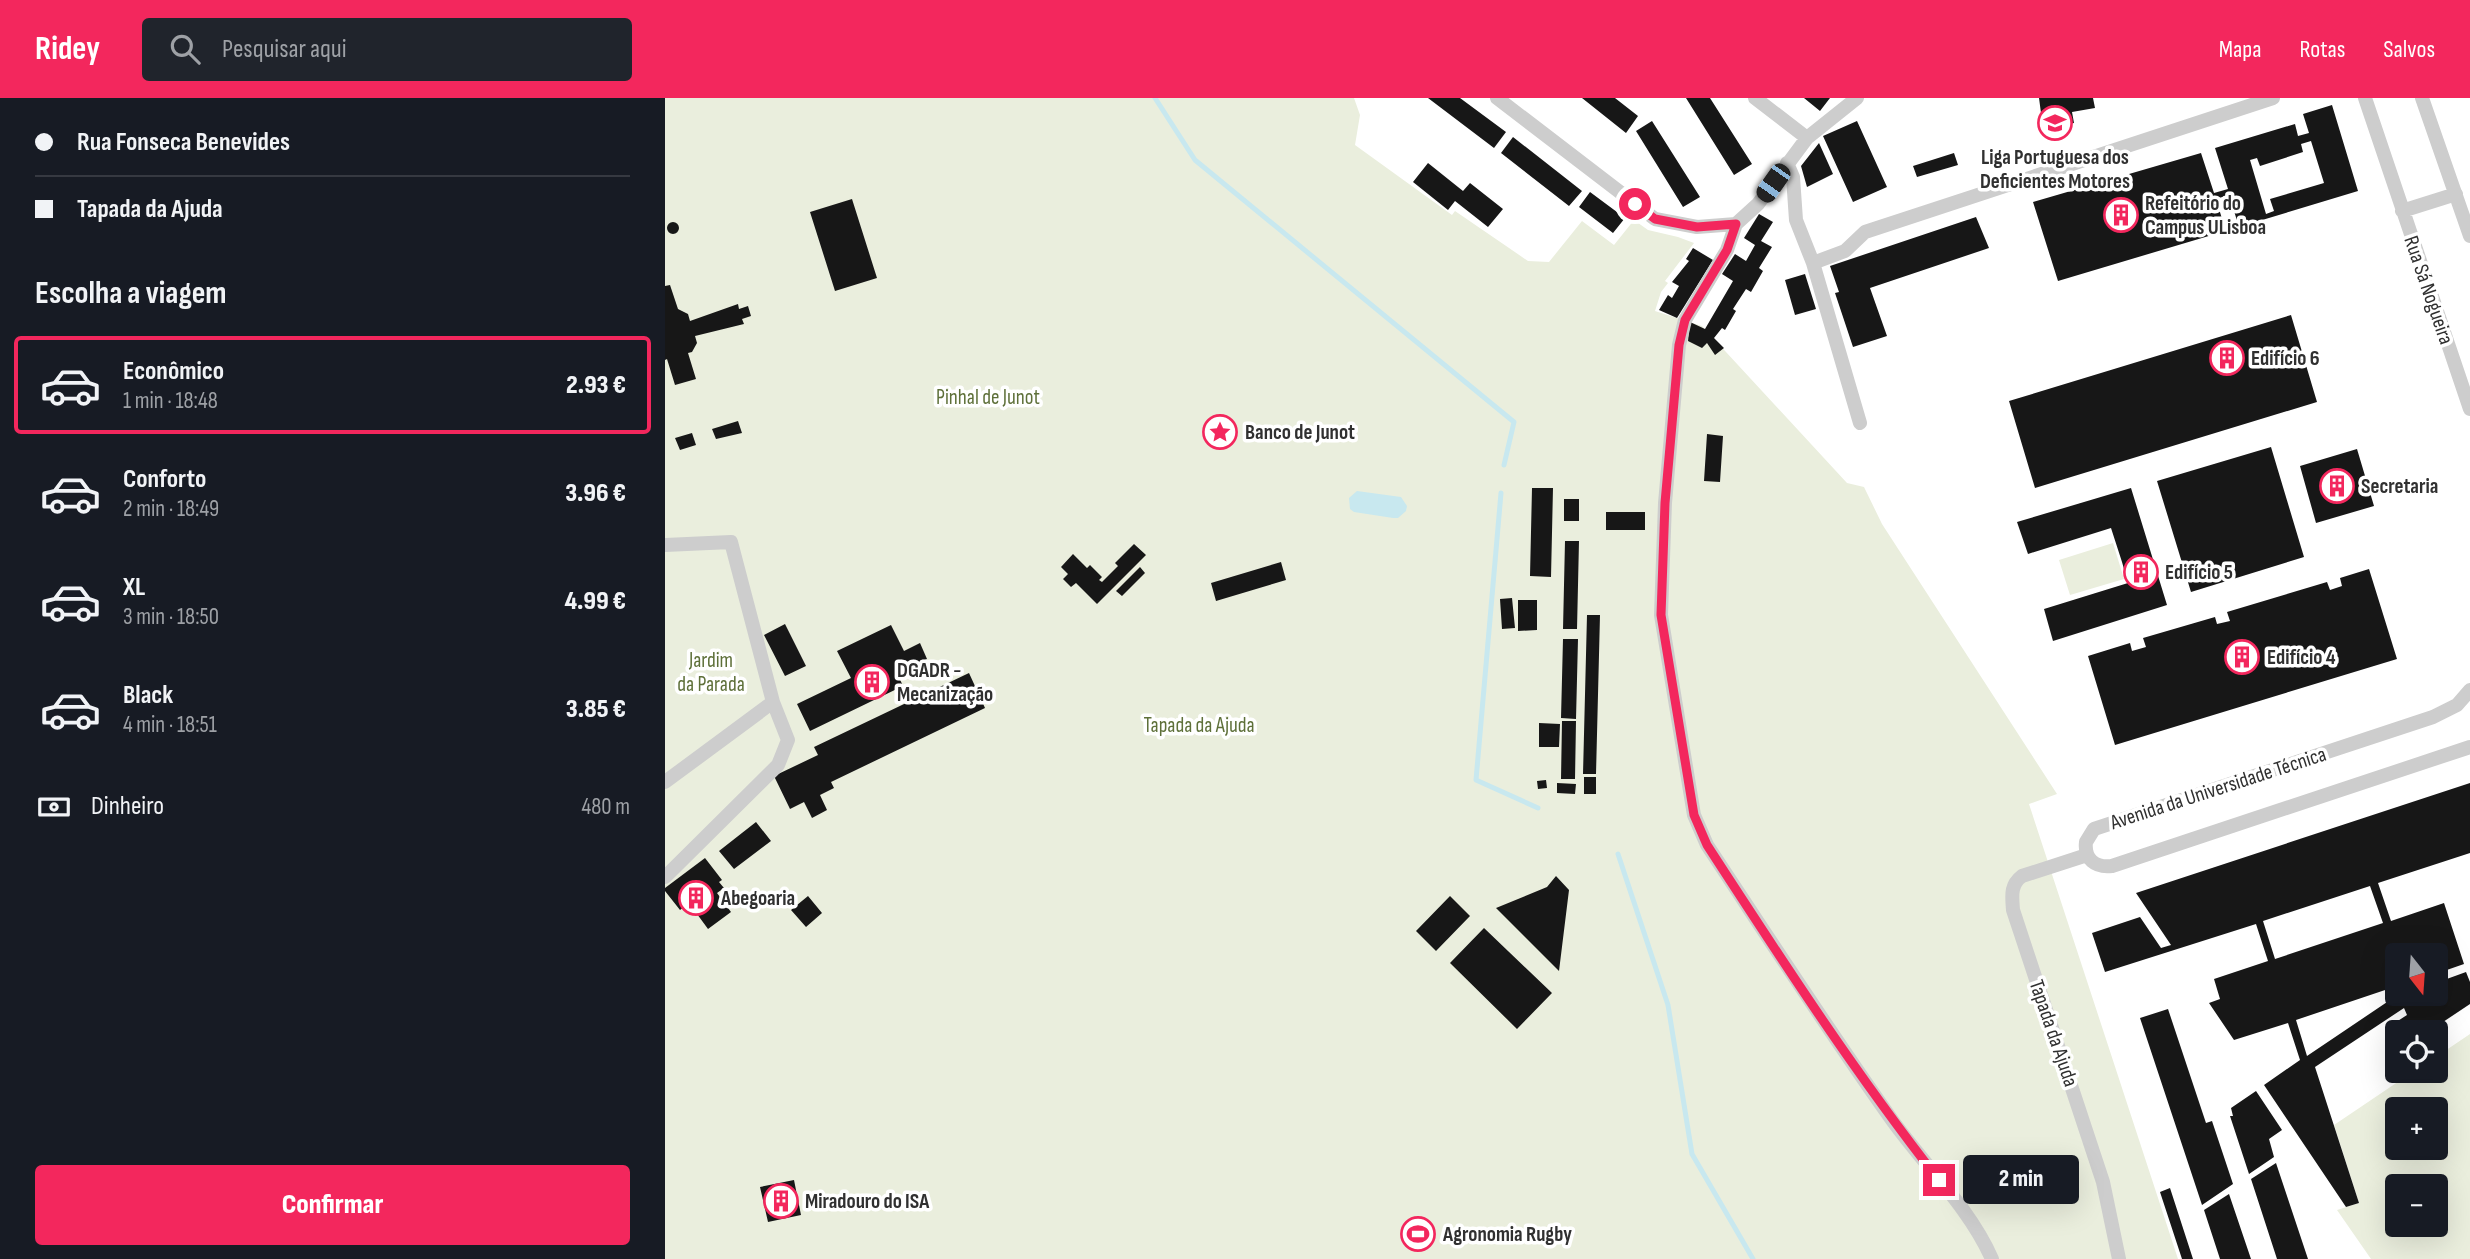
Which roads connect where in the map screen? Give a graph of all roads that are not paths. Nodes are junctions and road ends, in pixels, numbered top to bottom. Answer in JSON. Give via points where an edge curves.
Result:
{"nodes":[{"id":1,"x":1497,"y":98,"type":"edge"},
{"id":2,"x":1755,"y":98,"type":"edge"},
{"id":3,"x":1857,"y":98,"type":"edge"},
{"id":4,"x":2273,"y":98,"type":"edge"},
{"id":5,"x":2365,"y":98,"type":"edge"},
{"id":6,"x":2422,"y":98,"type":"edge"},
{"id":7,"x":1807,"y":138,"type":"junction"},
{"id":8,"x":1787,"y":163,"type":"junction"},
{"id":9,"x":2456,"y":194,"type":"junction"},
{"id":10,"x":2402,"y":211,"type":"junction"},
{"id":11,"x":1736,"y":224,"type":"junction"},
{"id":12,"x":2470,"y":236,"type":"edge"},
{"id":13,"x":1813,"y":263,"type":"junction"},
{"id":14,"x":2470,"y":408,"type":"edge"},
{"id":15,"x":1860,"y":423,"type":"dead end"},
{"id":16,"x":665,"y":545,"type":"edge"},
{"id":17,"x":2470,"y":690,"type":"edge"},
{"id":18,"x":773,"y":702,"type":"junction"},
{"id":19,"x":2470,"y":747,"type":"edge"},
{"id":20,"x":665,"y":782,"type":"edge"},
{"id":21,"x":2087,"y":855,"type":"junction"},
{"id":22,"x":665,"y":877,"type":"edge"},
{"id":23,"x":1992,"y":1259,"type":"edge"},
{"id":24,"x":2119,"y":1259,"type":"edge"}],
"edges":[{"from":1,"to":11,"type":"street","via":[[1655,219],[1697,227]]},
{"from":2,"to":7,"type":"street"},
{"from":3,"to":7,"type":"street"},
{"from":4,"to":13,"type":"street","via":[[1864,232],[1845,251]]},
{"from":5,"to":10,"type":"street","name":"Rua Sá Nogueira"},
{"from":6,"to":9,"type":"street"},
{"from":7,"to":8,"type":"street"},
{"from":8,"to":11,"type":"street","via":[[1758,204]]},
{"from":8,"to":13,"type":"street","via":[[1793,177],[1796,220]]},
{"from":9,"to":10,"type":"street","name":"Rua Sá Nogueira"},
{"from":9,"to":12,"type":"street"},
{"from":10,"to":14,"type":"street","name":"Rua Sá Nogueira"},
{"from":11,"to":23,"type":"street","via":[[1727,250],[1685,320],[1665,503],[1661,615],[1694,815],[1707,845],[1841,1049],[1954,1199]]},
{"from":13,"to":15,"type":"street"},
{"from":16,"to":18,"type":"street","via":[[731,542]]},
{"from":17,"to":21,"type":"street","name":"Avenida da Universidade Técnica","via":[[2456,705],[2433,717],[2094,829],[2085,842]]},
{"from":18,"to":20,"type":"street"},
{"from":18,"to":22,"type":"street","via":[[787,740],[778,765]]},
{"from":19,"to":21,"type":"street","name":"Avenida da Universidade Técnica","via":[[2112,866],[2094,864]]},
{"from":21,"to":24,"type":"street","name":"Tapada da Ajuda","via":[[2022,876],[2011,893],[2103,1182]]}]}
